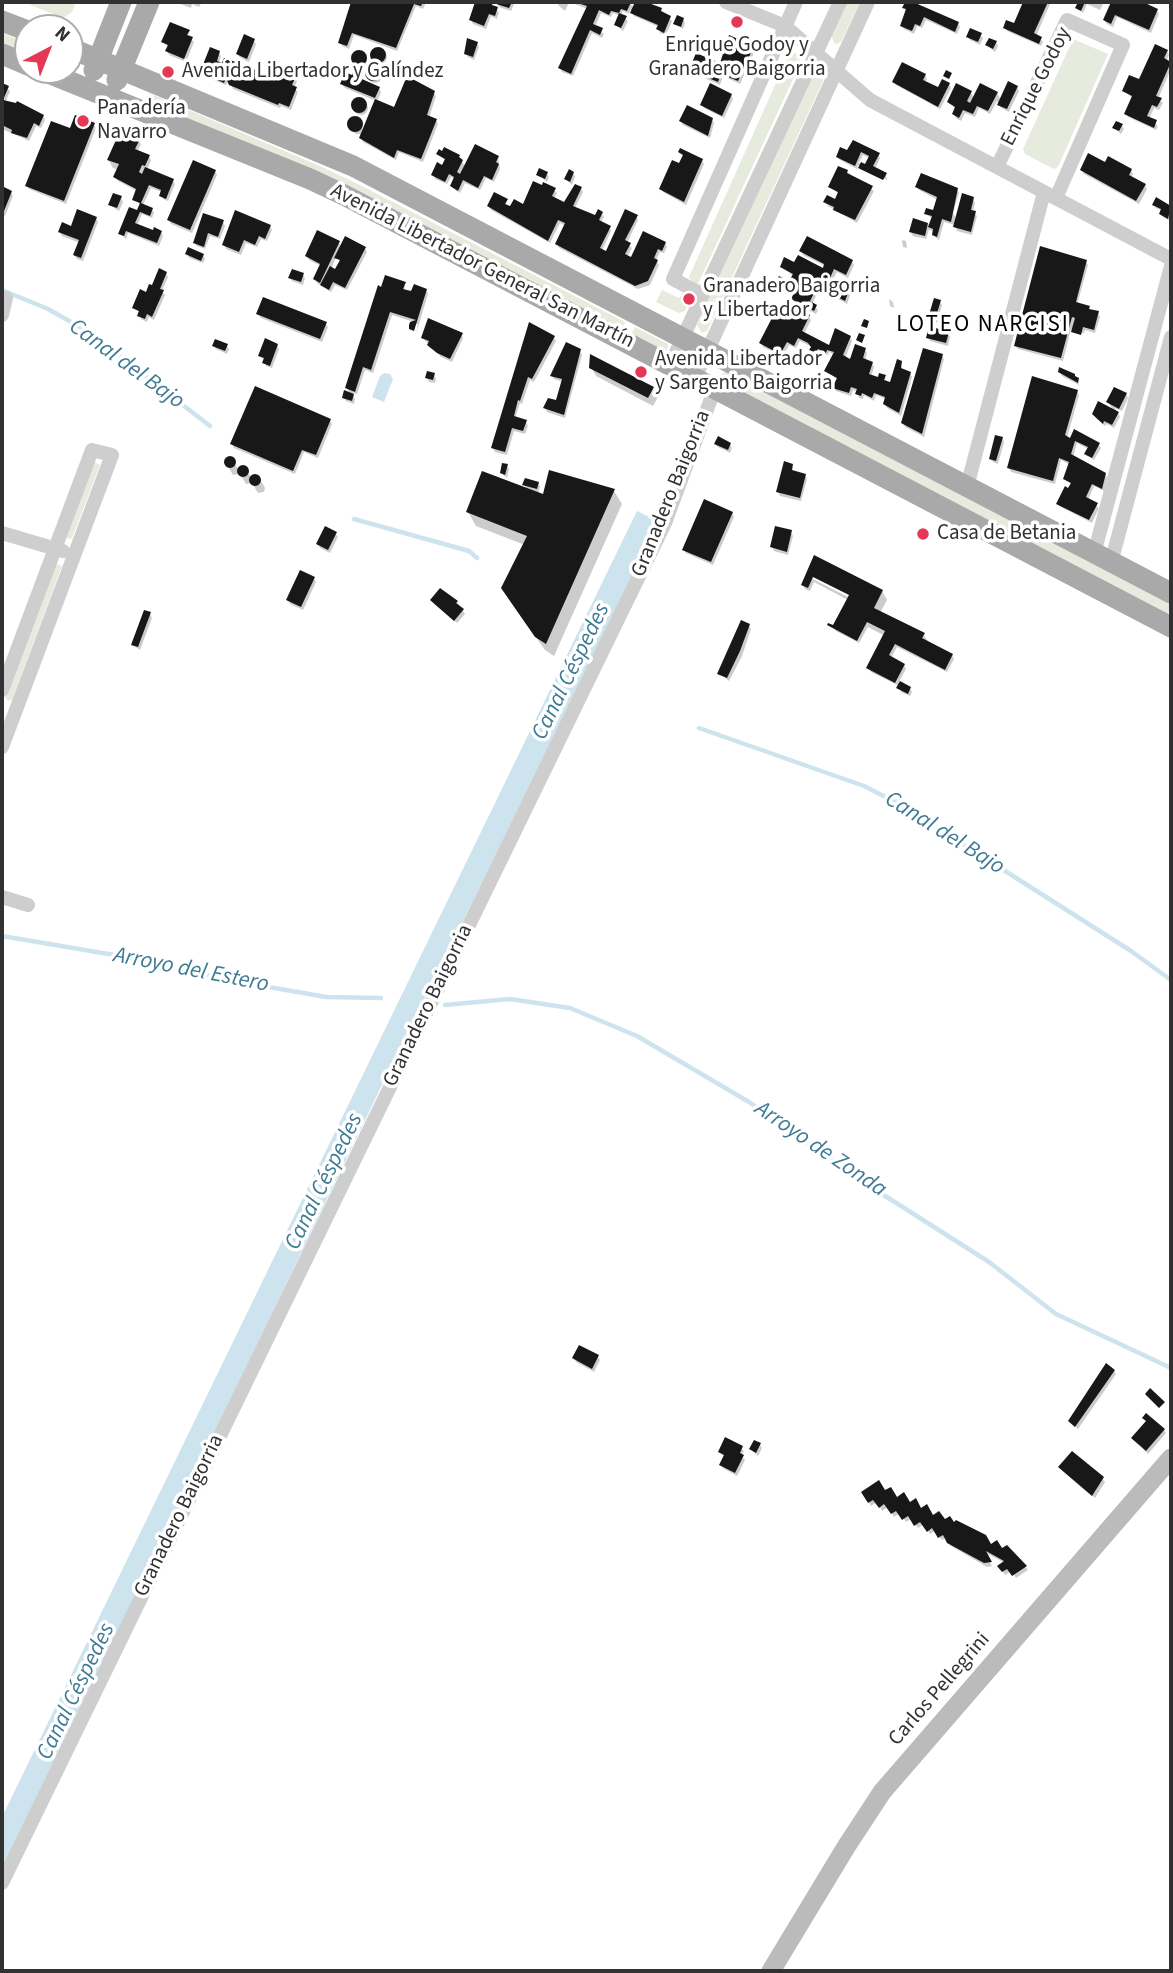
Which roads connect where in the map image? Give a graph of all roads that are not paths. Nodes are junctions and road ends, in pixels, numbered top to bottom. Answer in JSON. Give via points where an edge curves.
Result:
{"nodes":[{"id":1,"x":121,"y":2,"type":"edge"},
{"id":2,"x":149,"y":2,"type":"edge"},
{"id":3,"x":726,"y":2,"type":"edge"},
{"id":4,"x":796,"y":2,"type":"edge"},
{"id":5,"x":840,"y":2,"type":"edge"},
{"id":6,"x":868,"y":2,"type":"edge"},
{"id":7,"x":785,"y":26,"type":"junction"},
{"id":8,"x":816,"y":53,"type":"junction"},
{"id":9,"x":84,"y":54,"type":"edge"},
{"id":10,"x":98,"y":59,"type":"junction"},
{"id":11,"x":121,"y":69,"type":"junction"},
{"id":12,"x":836,"y":71,"type":"junction"},
{"id":13,"x":76,"y":84,"type":"edge"},
{"id":14,"x":86,"y":88,"type":"junction"},
{"id":15,"x":109,"y":98,"type":"junction"},
{"id":16,"x":998,"y":167,"type":"junction"},
{"id":17,"x":1050,"y":195,"type":"junction"},
{"id":18,"x":1171,"y":259,"type":"edge"},
{"id":19,"x":1171,"y":266,"type":"edge"},
{"id":20,"x":703,"y":295,"type":"junction"},
{"id":21,"x":6,"y":298,"type":"dead end"},
{"id":22,"x":2,"y":315,"type":"edge"},
{"id":23,"x":1171,"y":337,"type":"edge"},
{"id":24,"x":683,"y":338,"type":"junction"},
{"id":25,"x":707,"y":351,"type":"junction"},
{"id":26,"x":670,"y":365,"type":"junction"},
{"id":27,"x":695,"y":378,"type":"junction"},
{"id":28,"x":715,"y":388,"type":"junction"},
{"id":29,"x":967,"y":487,"type":"junction"},
{"id":30,"x":2,"y":533,"type":"edge"},
{"id":31,"x":55,"y":548,"type":"junction"},
{"id":32,"x":75,"y":554,"type":"junction"},
{"id":33,"x":1103,"y":559,"type":"junction"},
{"id":34,"x":1171,"y":593,"type":"edge"},
{"id":35,"x":1171,"y":627,"type":"edge"},
{"id":36,"x":2,"y":690,"type":"edge"},
{"id":37,"x":7,"y":717,"type":"edge"},
{"id":38,"x":2,"y":747,"type":"edge"},
{"id":39,"x":2,"y":897,"type":"edge"},
{"id":40,"x":28,"y":905,"type":"dead end"},
{"id":41,"x":1171,"y":1458,"type":"edge"},
{"id":42,"x":2,"y":1883,"type":"edge"},
{"id":43,"x":771,"y":1971,"type":"edge"}],
"edges":[{"from":1,"to":10,"type":"main road"},
{"from":2,"to":11,"type":"main road"},
{"from":3,"to":7,"type":"street","name":"Enrique Godoy"},
{"from":4,"to":7,"type":"street"},
{"from":5,"to":8,"type":"street"},
{"from":6,"to":12,"type":"street","name":"Granadero Baigorria"},
{"from":7,"to":8,"type":"street","name":"Enrique Godoy"},
{"from":7,"to":20,"type":"street","via":[[673,279]]},
{"from":8,"to":12,"type":"street","name":"Enrique Godoy"},
{"from":8,"to":20,"type":"street"},
{"from":9,"to":10,"type":"main road","name":"Avenida Libertador General San Martín"},
{"from":10,"to":11,"type":"main road","name":"Avenida Libertador General San Martín"},
{"from":10,"to":14,"type":"main road"},
{"from":11,"to":15,"type":"main road"},
{"from":11,"to":24,"type":"main road","name":"Avenida Libertador General San Martín","via":[[353,166]]},
{"from":12,"to":16,"type":"street","name":"Enrique Godoy","via":[[870,100]]},
{"from":12,"to":25,"type":"street","name":"Granadero Baigorria"},
{"from":13,"to":14,"type":"main road","name":"Avenida Libertador General San Martín"},
{"from":14,"to":15,"type":"main road","name":"Avenida Libertador General San Martín"},
{"from":15,"to":26,"type":"main road","name":"Avenida Libertador General San Martín","via":[[310,178]]},
{"from":16,"to":17,"type":"street","name":"Enrique Godoy"},
{"from":16,"to":17,"type":"street","name":"Enrique Godoy","via":[[1067,20],[1123,45]]},
{"from":17,"to":18,"type":"street","name":"Enrique Godoy"},
{"from":17,"to":29,"type":"street"},
{"from":19,"to":33,"type":"street"},
{"from":20,"to":24,"type":"street"},
{"from":21,"to":22,"type":"street"},
{"from":23,"to":33,"type":"street"},
{"from":24,"to":25,"type":"main road","name":"Avenida Libertador General San Martín"},
{"from":24,"to":26,"type":"street"},
{"from":25,"to":27,"type":"street","name":"Granadero Baigorria"},
{"from":25,"to":29,"type":"main road","name":"Avenida Libertador General San Martín"},
{"from":26,"to":27,"type":"main road","name":"Avenida Libertador General San Martín"},
{"from":27,"to":28,"type":"main road","name":"Avenida Libertador General San Martín"},
{"from":28,"to":35,"type":"main road","name":"Avenida Libertador General San Martín"},
{"from":28,"to":42,"type":"street","name":"Granadero Baigorria","via":[[665,523]]},
{"from":29,"to":33,"type":"main road","name":"Avenida Libertador General San Martín"},
{"from":30,"to":31,"type":"street"},
{"from":31,"to":32,"type":"street"},
{"from":31,"to":32,"type":"street","via":[[92,450],[111,455]]},
{"from":31,"to":36,"type":"street"},
{"from":32,"to":37,"type":"street"},
{"from":33,"to":34,"type":"main road","name":"Avenida Libertador General San Martín"},
{"from":37,"to":38,"type":"street"},
{"from":39,"to":40,"type":"street"},
{"from":41,"to":43,"type":"main road","name":"Carlos Pellegrini","via":[[882,1792]]}]}
